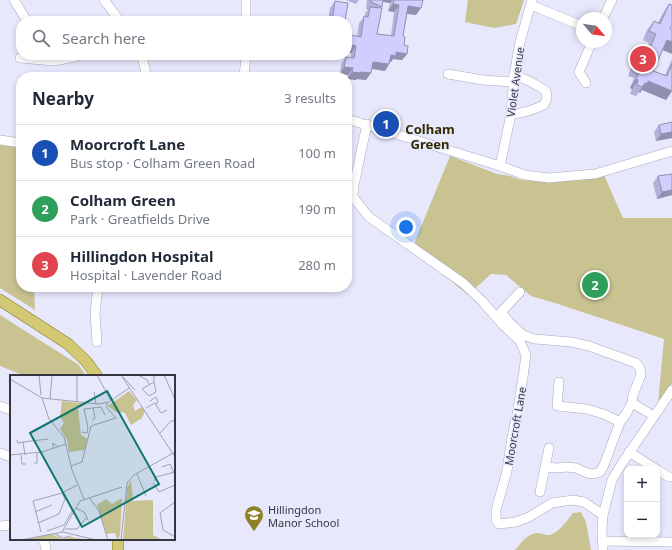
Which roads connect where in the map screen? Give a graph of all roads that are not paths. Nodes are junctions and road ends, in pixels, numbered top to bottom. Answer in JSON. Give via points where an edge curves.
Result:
{"nodes":[{"id":1,"x":14,"y":0,"type":"edge"},
{"id":2,"x":246,"y":0,"type":"edge"},
{"id":3,"x":612,"y":0,"type":"edge"},
{"id":4,"x":108,"y":2,"type":"edge"},
{"id":5,"x":532,"y":3,"type":"edge"},
{"id":6,"x":606,"y":12,"type":"edge"},
{"id":7,"x":24,"y":16,"type":"edge"},
{"id":8,"x":117,"y":16,"type":"edge"},
{"id":9,"x":246,"y":16,"type":"edge"},
{"id":10,"x":576,"y":23,"type":"edge"},
{"id":11,"x":589,"y":48,"type":"edge"},
{"id":12,"x":143,"y":60,"type":"edge"},
{"id":13,"x":246,"y":60,"type":"edge"},
{"id":14,"x":145,"y":72,"type":"edge"},
{"id":15,"x":244,"y":72,"type":"edge"},
{"id":16,"x":448,"y":74,"type":"dead end"},
{"id":17,"x":514,"y":79,"type":"junction"},
{"id":18,"x":586,"y":83,"type":"dead end"},
{"id":19,"x":511,"y":114,"type":"junction"},
{"id":20,"x":352,"y":120,"type":"edge"},
{"id":21,"x":367,"y":124,"type":"junction"},
{"id":22,"x":0,"y":140,"type":"edge"},
{"id":23,"x":16,"y":142,"type":"edge"},
{"id":24,"x":672,"y":151,"type":"edge"},
{"id":25,"x":500,"y":166,"type":"junction"},
{"id":26,"x":97,"y":292,"type":"edge"},
{"id":27,"x":520,"y":292,"type":"dead end"},
{"id":28,"x":0,"y":300,"type":"edge"},
{"id":29,"x":97,"y":342,"type":"dead end"},
{"id":30,"x":96,"y":375,"type":"edge"},
{"id":31,"x":558,"y":382,"type":"dead end"},
{"id":32,"x":672,"y":390,"type":"edge"},
{"id":33,"x":632,"y":403,"type":"junction"},
{"id":34,"x":0,"y":406,"type":"edge"},
{"id":35,"x":10,"y":410,"type":"edge"},
{"id":36,"x":654,"y":416,"type":"junction"},
{"id":37,"x":620,"y":422,"type":"junction"},
{"id":38,"x":549,"y":448,"type":"dead end"},
{"id":39,"x":629,"y":452,"type":"junction"},
{"id":40,"x":0,"y":453,"type":"edge"},
{"id":41,"x":10,"y":457,"type":"edge"},
{"id":42,"x":651,"y":466,"type":"edge"},
{"id":43,"x":545,"y":467,"type":"junction"},
{"id":44,"x":660,"y":472,"type":"edge"},
{"id":45,"x":672,"y":477,"type":"edge"},
{"id":46,"x":540,"y":492,"type":"dead end"},
{"id":47,"x":603,"y":515,"type":"junction"},
{"id":48,"x":10,"y":525,"type":"edge"},
{"id":49,"x":0,"y":526,"type":"edge"},
{"id":50,"x":43,"y":540,"type":"edge"},
{"id":51,"x":672,"y":542,"type":"edge"},
{"id":52,"x":603,"y":546,"type":"edge"},
{"id":53,"x":46,"y":550,"type":"edge"}],
"edges":[{"from":1,"to":7,"type":"street"},
{"from":2,"to":9,"type":"street"},
{"from":3,"to":6,"type":"street"},
{"from":4,"to":8,"type":"street"},
{"from":5,"to":10,"type":"street"},
{"from":5,"to":17,"type":"street","name":"Violet Avenue","via":[[520,42]]},
{"from":11,"to":18,"type":"street","via":[[579,72]]},
{"from":12,"to":14,"type":"street"},
{"from":13,"to":15,"type":"street"},
{"from":16,"to":17,"type":"street","via":[[483,80]]},
{"from":17,"to":19,"type":"street","name":"Violet Avenue"},
{"from":17,"to":19,"type":"street","via":[[524,79],[534,84],[546,91],[547,98],[544,105],[530,111]]},
{"from":19,"to":25,"type":"street","name":"Violet Avenue"},
{"from":20,"to":21,"type":"street"},
{"from":21,"to":25,"type":"street"},
{"from":21,"to":47,"type":"street","name":"Moorcroft Lane","via":[[353,196],[369,217],[463,283],[520,341],[526,355],[507,471],[496,510],[496,520],[499,524],[516,522],[552,503],[573,500],[584,502]]},
{"from":22,"to":23,"type":"street"},
{"from":24,"to":25,"type":"street","via":[[595,174],[575,176],[549,178],[523,174]]},
{"from":26,"to":29,"type":"street","via":[[95,313]]},
{"from":27,"to":33,"type":"street","via":[[501,312],[523,335],[589,346],[636,364],[641,375]]},
{"from":28,"to":30,"type":"main road","via":[[68,344]]},
{"from":31,"to":37,"type":"street","via":[[557,406],[587,410]]},
{"from":32,"to":36,"type":"street"},
{"from":33,"to":36,"type":"street"},
{"from":33,"to":37,"type":"street"},
{"from":34,"to":35,"type":"street"},
{"from":36,"to":39,"type":"street"},
{"from":37,"to":43,"type":"street","via":[[600,472],[593,474],[567,467]]},
{"from":38,"to":43,"type":"street"},
{"from":39,"to":42,"type":"street"},
{"from":39,"to":47,"type":"street","via":[[612,480]]},
{"from":40,"to":41,"type":"street"},
{"from":43,"to":46,"type":"street"},
{"from":44,"to":45,"type":"street"},
{"from":47,"to":52,"type":"street"},
{"from":48,"to":49,"type":"street"},
{"from":50,"to":53,"type":"street"},
{"from":51,"to":52,"type":"street"}]}
